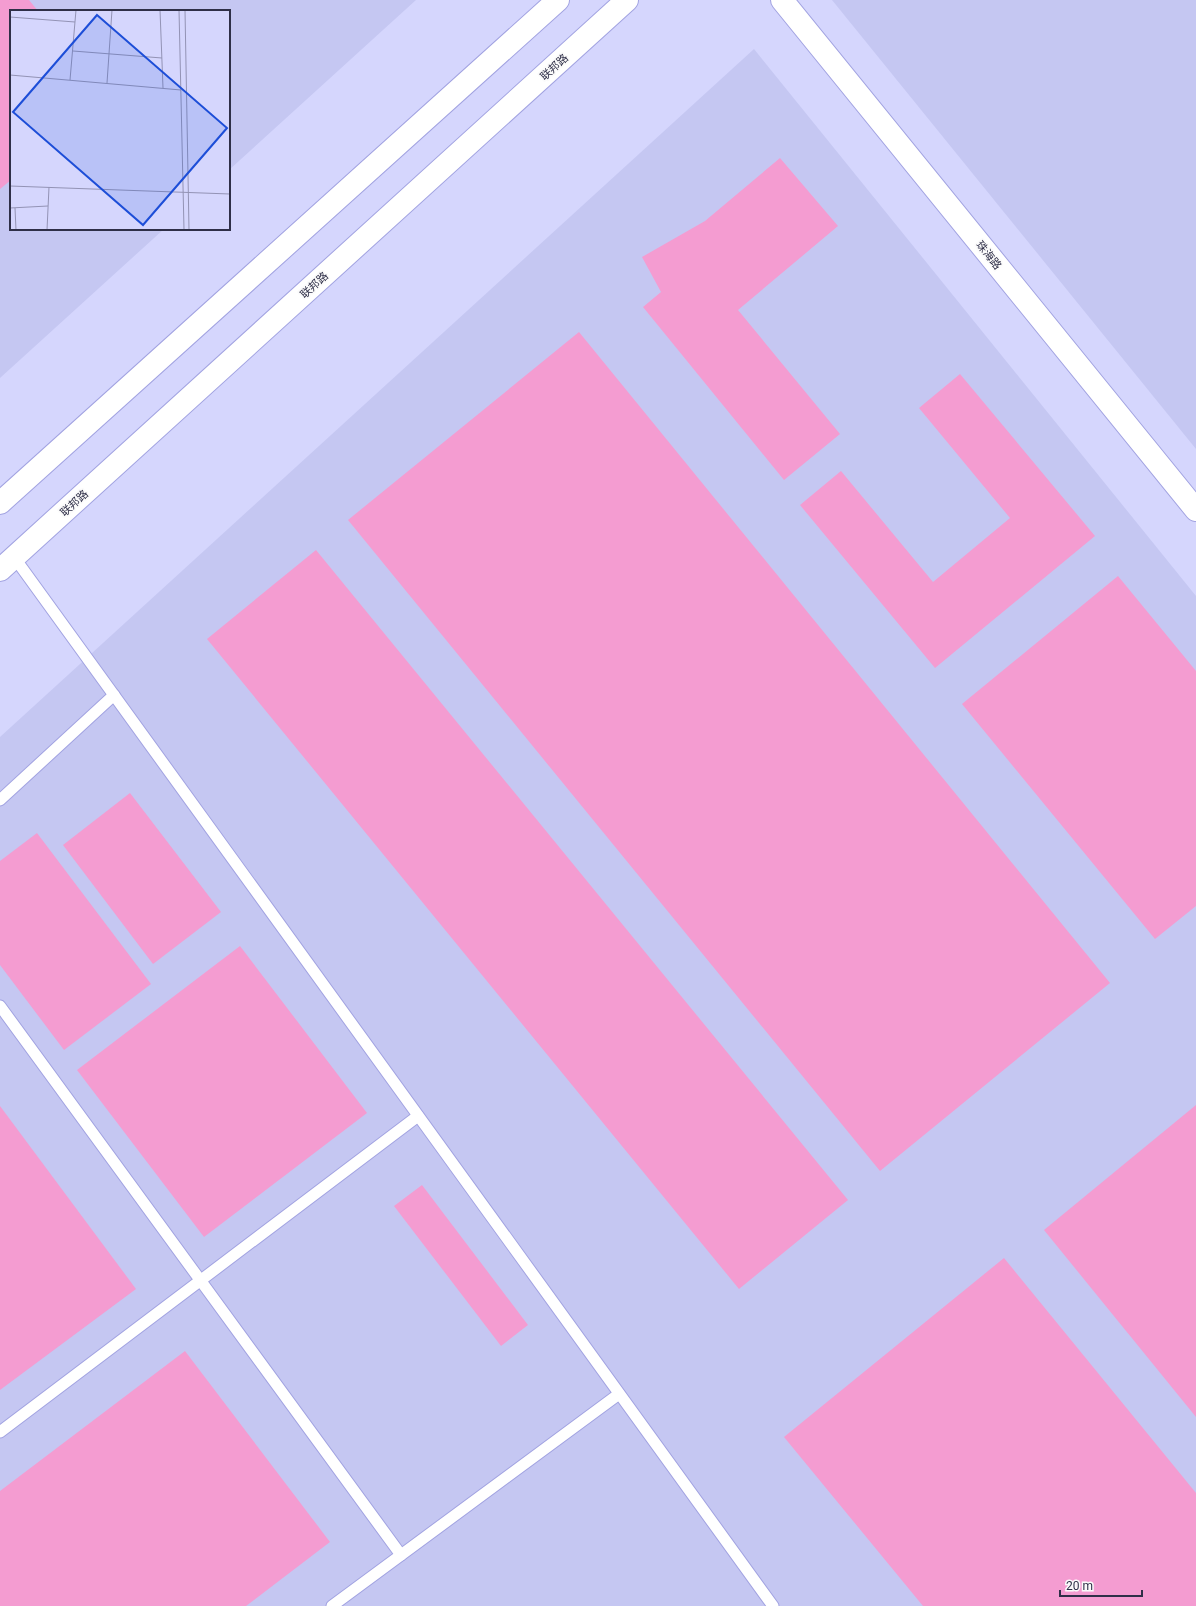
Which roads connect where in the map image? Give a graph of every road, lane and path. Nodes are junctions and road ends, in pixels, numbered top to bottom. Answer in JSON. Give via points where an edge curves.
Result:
{"nodes":[{"id":1,"x":558,"y":0,"type":"edge"},
{"id":2,"x":627,"y":0,"type":"edge"},
{"id":3,"x":782,"y":0,"type":"edge"},
{"id":4,"x":0,"y":503,"type":"edge"},
{"id":5,"x":1196,"y":510,"type":"edge"},
{"id":6,"x":7,"y":563,"type":"edge"},
{"id":7,"x":114,"y":695,"type":"junction"},
{"id":8,"x":0,"y":800,"type":"edge"},
{"id":9,"x":0,"y":1006,"type":"edge"},
{"id":10,"x":418,"y":1116,"type":"junction"},
{"id":11,"x":200,"y":1280,"type":"junction"},
{"id":12,"x":619,"y":1394,"type":"junction"},
{"id":13,"x":0,"y":1432,"type":"edge"},
{"id":14,"x":401,"y":1555,"type":"junction"},
{"id":15,"x":332,"y":1606,"type":"edge"},
{"id":16,"x":773,"y":1606,"type":"edge"}],
"edges":[{"from":1,"to":4,"type":"main road"},
{"from":2,"to":6,"type":"main road","name":"联邦路"},
{"from":3,"to":5,"type":"main road","name":"珠海路"},
{"from":6,"to":7,"type":"lane"},
{"from":7,"to":8,"type":"lane"},
{"from":7,"to":10,"type":"lane"},
{"from":9,"to":11,"type":"lane"},
{"from":10,"to":11,"type":"lane"},
{"from":10,"to":12,"type":"lane"},
{"from":11,"to":13,"type":"lane"},
{"from":11,"to":14,"type":"lane"},
{"from":12,"to":14,"type":"lane"},
{"from":12,"to":16,"type":"lane"},
{"from":14,"to":15,"type":"lane"}]}
